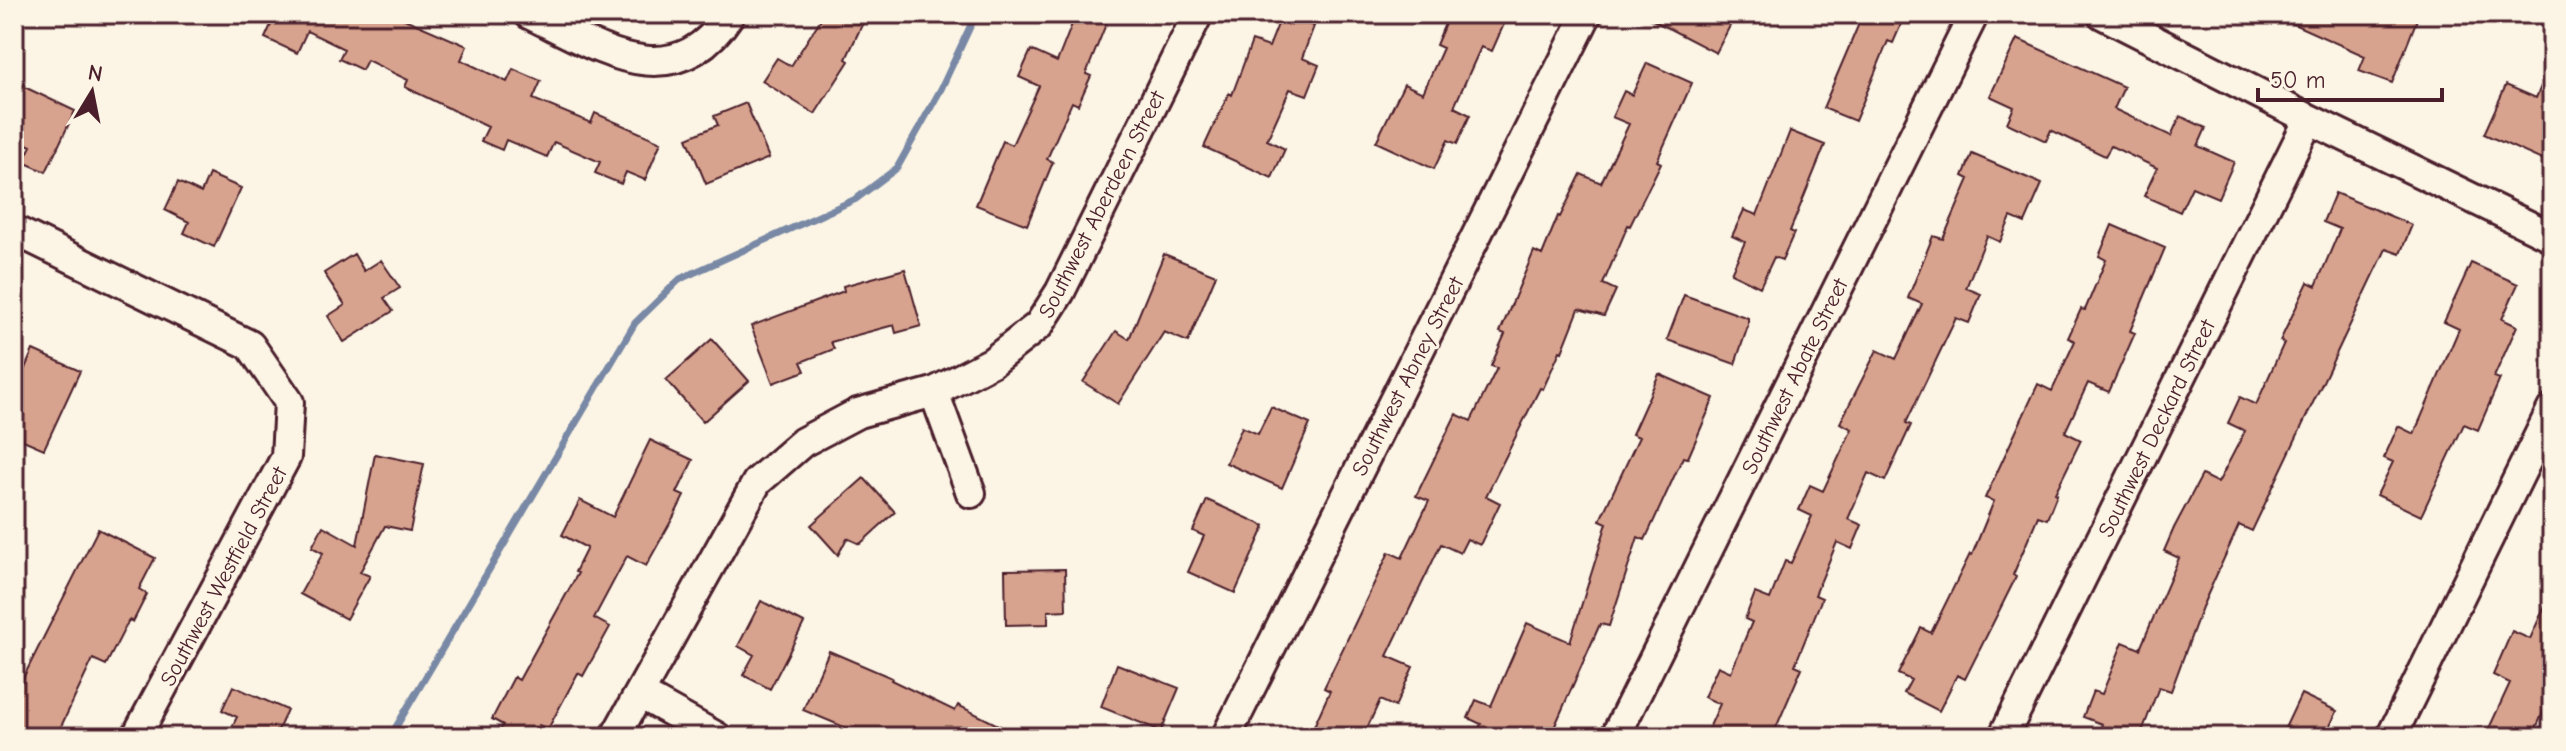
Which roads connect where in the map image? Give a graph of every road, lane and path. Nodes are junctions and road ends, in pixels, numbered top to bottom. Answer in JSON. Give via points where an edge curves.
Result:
{"nodes":[{"id":1,"x":529,"y":14,"type":"edge"},
{"id":2,"x":730,"y":14,"type":"edge"},
{"id":3,"x":1198,"y":14,"type":"edge"},
{"id":4,"x":1587,"y":14,"type":"edge"},
{"id":5,"x":1974,"y":14,"type":"edge"},
{"id":6,"x":2102,"y":14,"type":"edge"},
{"id":7,"x":2309,"y":119,"type":"junction"},
{"id":8,"x":16,"y":237,"type":"edge"},
{"id":9,"x":2552,"y":237,"type":"edge"},
{"id":10,"x":934,"y":392,"type":"junction"},
{"id":11,"x":2552,"y":409,"type":"edge"},
{"id":12,"x":971,"y":493,"type":"dead end"},
{"id":13,"x":640,"y":694,"type":"junction"},
{"id":14,"x":136,"y":737,"type":"edge"},
{"id":15,"x":615,"y":737,"type":"edge"},
{"id":16,"x":717,"y":737,"type":"edge"},
{"id":17,"x":1226,"y":737,"type":"edge"},
{"id":18,"x":1615,"y":737,"type":"edge"},
{"id":19,"x":2003,"y":737,"type":"edge"},
{"id":20,"x":2391,"y":737,"type":"edge"}],
"edges":[{"from":1,"to":2,"type":"street","via":[[622,56],[666,62],[703,46]]},
{"from":3,"to":10,"type":"street","name":"Southwest Aberdeen Street","via":[[1039,325],[992,362]]},
{"from":4,"to":17,"type":"street","name":"Southwest Abney Street"},
{"from":5,"to":18,"type":"street","name":"Southwest Abate Street"},
{"from":6,"to":7,"type":"street"},
{"from":7,"to":9,"type":"street"},
{"from":7,"to":19,"type":"street","name":"Southwest Deckard Street"},
{"from":8,"to":14,"type":"street","name":"Southwest Westfield Street","via":[[250,345],[289,402],[286,457]]},
{"from":10,"to":12,"type":"street"},
{"from":10,"to":13,"type":"street","name":"Southwest Aberdeen Street","via":[[858,413],[803,442],[757,482]]},
{"from":11,"to":20,"type":"street"},
{"from":13,"to":15,"type":"street","name":"Southwest Aberdeen Street"},
{"from":13,"to":16,"type":"street"}]}
